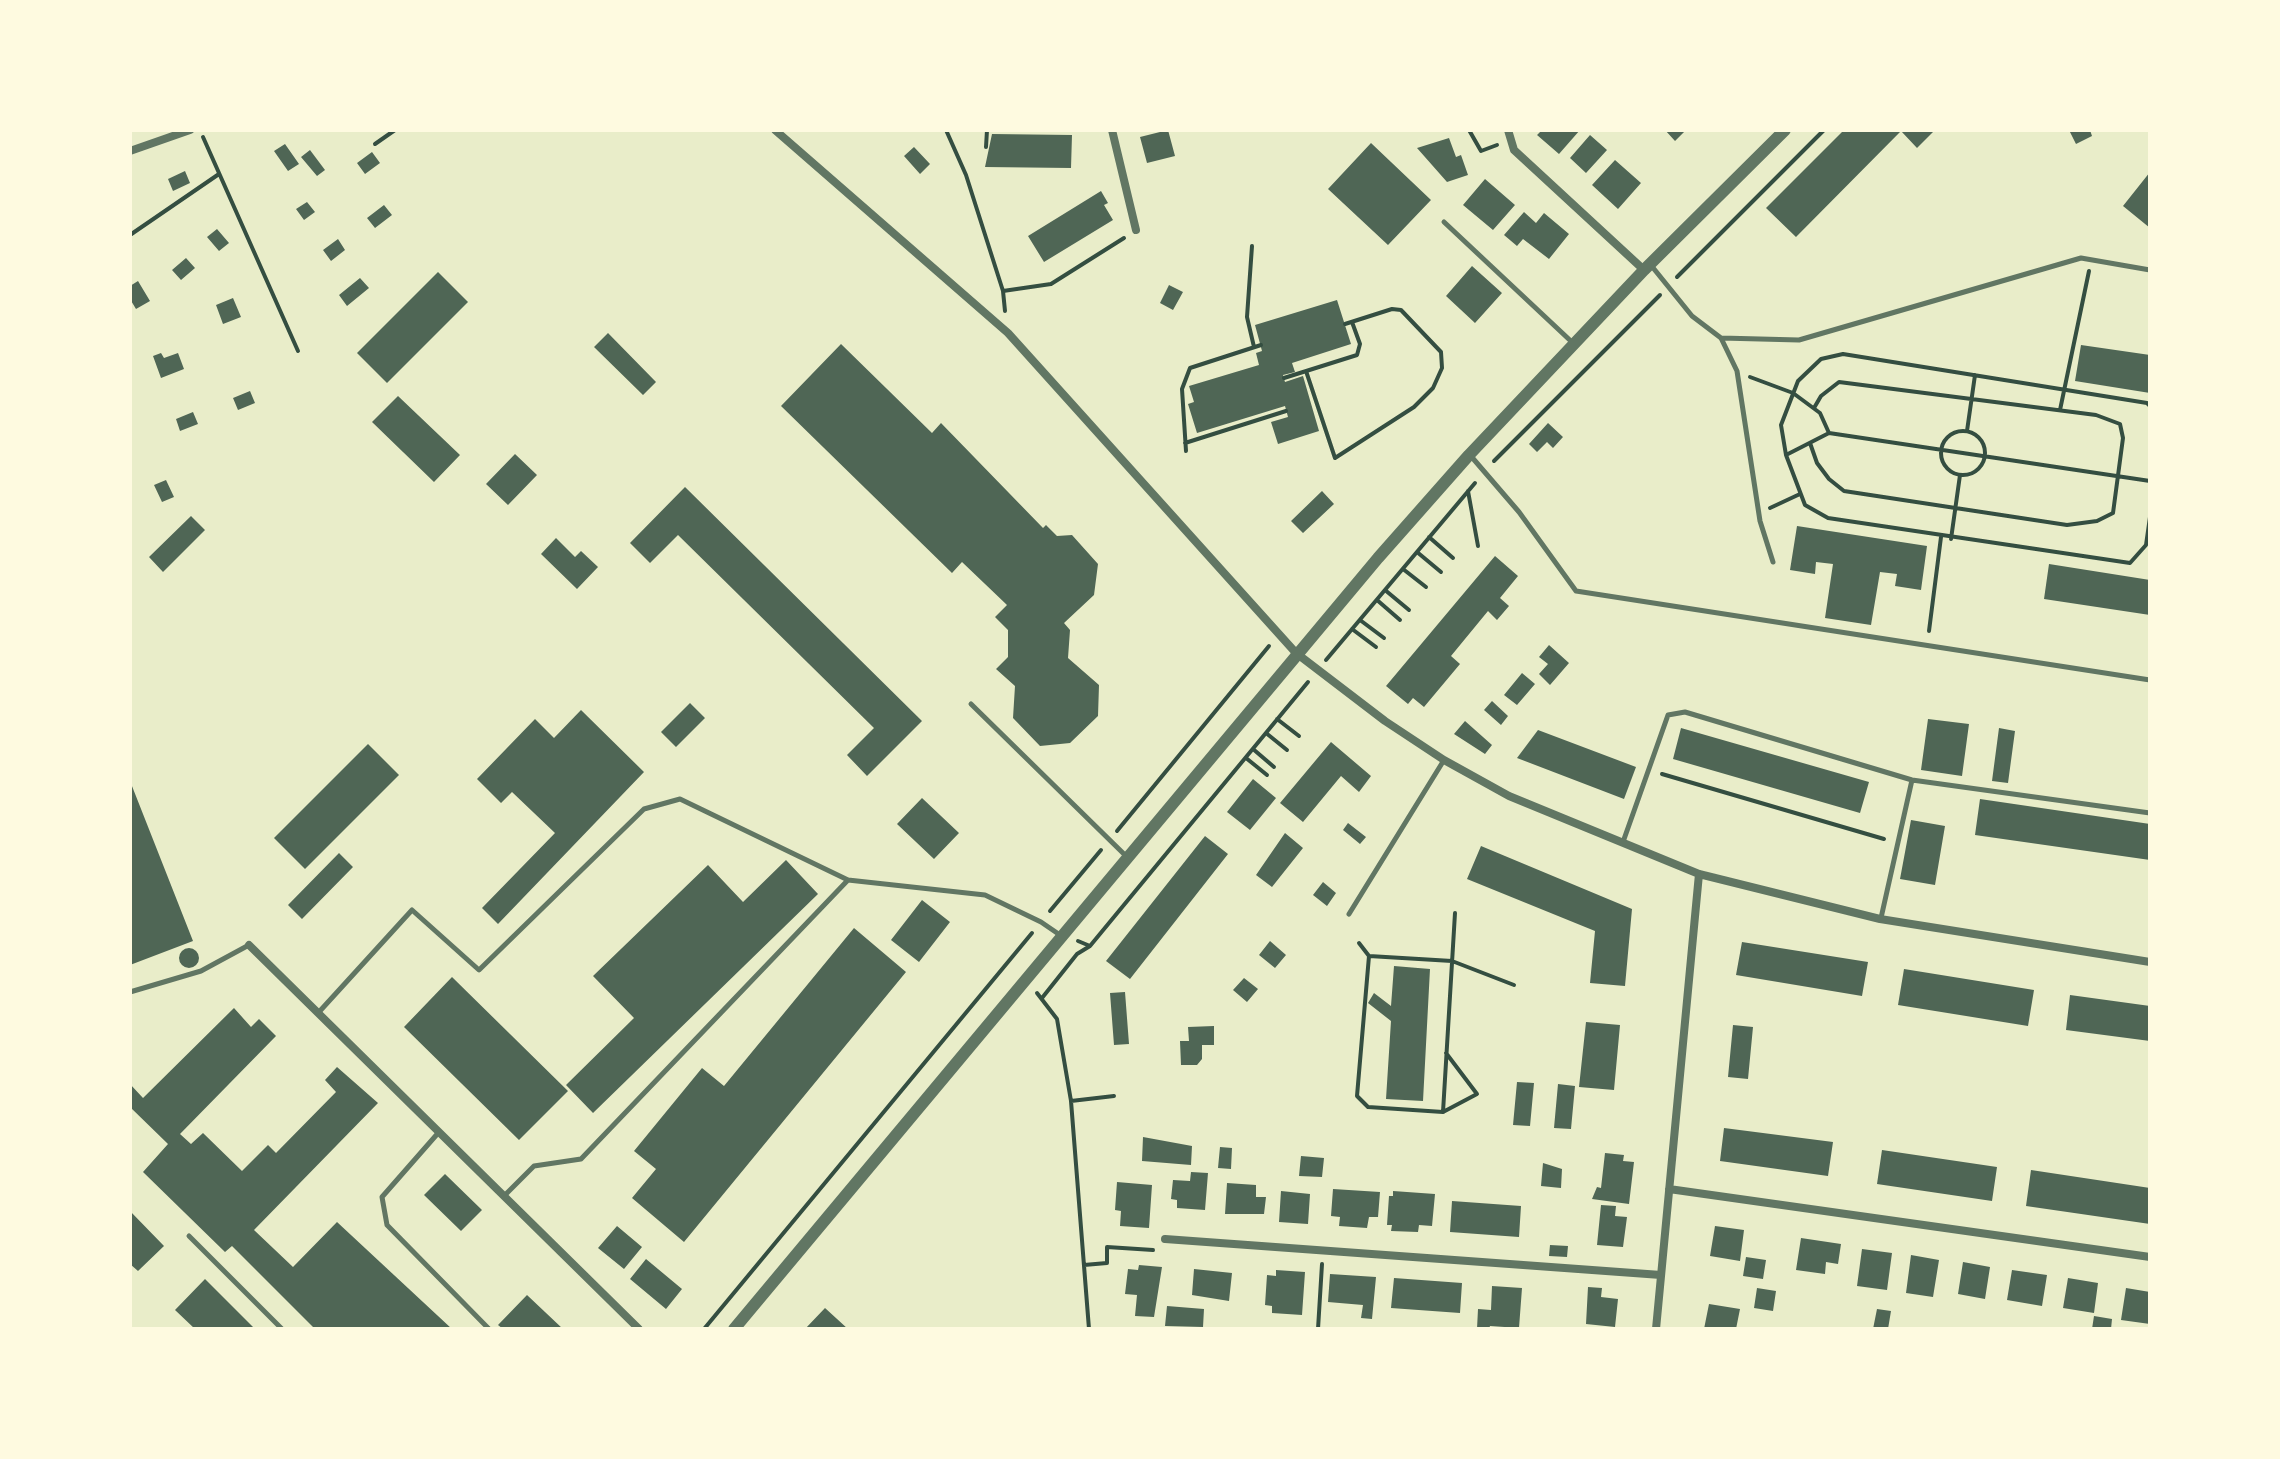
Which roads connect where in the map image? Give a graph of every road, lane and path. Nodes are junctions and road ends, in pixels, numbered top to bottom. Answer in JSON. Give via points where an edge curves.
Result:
{"nodes":[{"id":1,"x":190,"y":130,"type":"edge"},
{"id":2,"x":200,"y":130,"type":"edge"},
{"id":3,"x":395,"y":130,"type":"edge"},
{"id":4,"x":775,"y":130,"type":"edge"},
{"id":5,"x":946,"y":130,"type":"edge"},
{"id":6,"x":987,"y":130,"type":"edge"},
{"id":7,"x":1112,"y":130,"type":"edge"},
{"id":8,"x":1469,"y":130,"type":"edge"},
{"id":9,"x":1508,"y":130,"type":"edge"},
{"id":10,"x":1785,"y":130,"type":"edge"},
{"id":11,"x":1824,"y":130,"type":"edge"},
{"id":12,"x":1511,"y":141,"type":"junction"},
{"id":13,"x":375,"y":144,"type":"dead end"},
{"id":14,"x":986,"y":147,"type":"dead end"},
{"id":15,"x":130,"y":151,"type":"edge"},
{"id":16,"x":219,"y":174,"type":"junction"},
{"id":17,"x":1444,"y":222,"type":"dead end"},
{"id":18,"x":1136,"y":230,"type":"joint"},
{"id":19,"x":130,"y":235,"type":"edge"},
{"id":20,"x":1252,"y":246,"type":"dead end"},
{"id":21,"x":2091,"y":260,"type":"junction"},
{"id":22,"x":1647,"y":267,"type":"junction"},
{"id":23,"x":2150,"y":270,"type":"edge"},
{"id":24,"x":1668,"y":287,"type":"junction"},
{"id":25,"x":1003,"y":291,"type":"junction"},
{"id":26,"x":1352,"y":322,"type":"junction"},
{"id":27,"x":1345,"y":324,"type":"dead end"},
{"id":28,"x":1008,"y":333,"type":"junction"},
{"id":29,"x":1721,"y":338,"type":"junction"},
{"id":30,"x":1574,"y":344,"type":"junction"},
{"id":31,"x":1261,"y":345,"type":"dead end"},
{"id":32,"x":1254,"y":347,"type":"junction"},
{"id":33,"x":298,"y":351,"type":"dead end"},
{"id":34,"x":1306,"y":371,"type":"junction"},
{"id":35,"x":1737,"y":371,"type":"junction"},
{"id":36,"x":1975,"y":375,"type":"junction"},
{"id":37,"x":1284,"y":378,"type":"dead end"},
{"id":38,"x":2063,"y":389,"type":"junction"},
{"id":39,"x":1793,"y":393,"type":"junction"},
{"id":40,"x":1972,"y":397,"type":"junction"},
{"id":41,"x":2150,"y":406,"type":"edge"},
{"id":42,"x":1814,"y":408,"type":"junction"},
{"id":43,"x":2060,"y":410,"type":"junction"},
{"id":44,"x":1286,"y":411,"type":"dead end"},
{"id":45,"x":1967,"y":431,"type":"junction"},
{"id":46,"x":1829,"y":433,"type":"junction"},
{"id":47,"x":1185,"y":443,"type":"junction"},
{"id":48,"x":1810,"y":443,"type":"junction"},
{"id":49,"x":1941,"y":449,"type":"junction"},
{"id":50,"x":1186,"y":451,"type":"dead end"},
{"id":51,"x":1469,"y":455,"type":"junction"},
{"id":52,"x":1786,"y":455,"type":"junction"},
{"id":53,"x":1986,"y":456,"type":"junction"},
{"id":54,"x":1484,"y":472,"type":"junction"},
{"id":55,"x":1960,"y":475,"type":"junction"},
{"id":56,"x":2118,"y":476,"type":"junction"},
{"id":57,"x":2150,"y":481,"type":"edge"},
{"id":58,"x":1468,"y":491,"type":"junction"},
{"id":59,"x":1800,"y":494,"type":"junction"},
{"id":60,"x":1955,"y":508,"type":"junction"},
{"id":61,"x":1758,"y":514,"type":"junction"},
{"id":62,"x":2150,"y":517,"type":"edge"},
{"id":63,"x":1429,"y":537,"type":"junction"},
{"id":64,"x":1941,"y":537,"type":"junction"},
{"id":65,"x":1951,"y":539,"type":"junction"},
{"id":66,"x":1478,"y":546,"type":"dead end"},
{"id":67,"x":1417,"y":552,"type":"junction"},
{"id":68,"x":1453,"y":558,"type":"dead end"},
{"id":69,"x":1773,"y":562,"type":"dead end"},
{"id":70,"x":1403,"y":569,"type":"junction"},
{"id":71,"x":1441,"y":572,"type":"dead end"},
{"id":72,"x":1426,"y":587,"type":"dead end"},
{"id":73,"x":1385,"y":590,"type":"junction"},
{"id":74,"x":1377,"y":600,"type":"junction"},
{"id":75,"x":1409,"y":610,"type":"dead end"},
{"id":76,"x":1360,"y":620,"type":"junction"},
{"id":77,"x":1400,"y":620,"type":"dead end"},
{"id":78,"x":1352,"y":629,"type":"junction"},
{"id":79,"x":1279,"y":635,"type":"junction"},
{"id":80,"x":1384,"y":638,"type":"dead end"},
{"id":81,"x":1927,"y":645,"type":"junction"},
{"id":82,"x":1376,"y":647,"type":"dead end"},
{"id":83,"x":1296,"y":653,"type":"junction"},
{"id":84,"x":1317,"y":671,"type":"junction"},
{"id":85,"x":2150,"y":680,"type":"edge"},
{"id":86,"x":971,"y":704,"type":"dead end"},
{"id":87,"x":1277,"y":719,"type":"junction"},
{"id":88,"x":1266,"y":733,"type":"junction"},
{"id":89,"x":1299,"y":736,"type":"dead end"},
{"id":90,"x":1253,"y":749,"type":"junction"},
{"id":91,"x":1287,"y":750,"type":"dead end"},
{"id":92,"x":1246,"y":758,"type":"junction"},
{"id":93,"x":1444,"y":760,"type":"junction"},
{"id":94,"x":1274,"y":767,"type":"dead end"},
{"id":95,"x":1648,"y":770,"type":"junction"},
{"id":96,"x":1267,"y":775,"type":"dead end"},
{"id":97,"x":1912,"y":780,"type":"junction"},
{"id":98,"x":2150,"y":813,"type":"edge"},
{"id":99,"x":1110,"y":840,"type":"junction"},
{"id":100,"x":1622,"y":843,"type":"junction"},
{"id":101,"x":1897,"y":843,"type":"junction"},
{"id":102,"x":1126,"y":856,"type":"junction"},
{"id":103,"x":1699,"y":874,"type":"junction"},
{"id":104,"x":848,"y":880,"type":"junction"},
{"id":105,"x":1455,"y":913,"type":"dead end"},
{"id":106,"x":1349,"y":914,"type":"dead end"},
{"id":107,"x":1880,"y":919,"type":"junction"},
{"id":108,"x":1041,"y":922,"type":"junction"},
{"id":109,"x":1060,"y":935,"type":"junction"},
{"id":110,"x":1359,"y":943,"type":"dead end"},
{"id":111,"x":249,"y":945,"type":"joint"},
{"id":112,"x":1090,"y":946,"type":"junction"},
{"id":113,"x":1369,"y":956,"type":"junction"},
{"id":114,"x":1452,"y":961,"type":"junction"},
{"id":115,"x":2150,"y":962,"type":"edge"},
{"id":116,"x":1005,"y":965,"type":"junction"},
{"id":117,"x":1024,"y":980,"type":"junction"},
{"id":118,"x":1514,"y":985,"type":"dead end"},
{"id":119,"x":130,"y":992,"type":"edge"},
{"id":120,"x":1042,"y":998,"type":"junction"},
{"id":121,"x":318,"y":1013,"type":"junction"},
{"id":122,"x":1446,"y":1053,"type":"junction"},
{"id":123,"x":1114,"y":1096,"type":"dead end"},
{"id":124,"x":1071,"y":1101,"type":"junction"},
{"id":125,"x":1443,"y":1112,"type":"junction"},
{"id":126,"x":439,"y":1132,"type":"junction"},
{"id":127,"x":1669,"y":1189,"type":"junction"},
{"id":128,"x":504,"y":1196,"type":"junction"},
{"id":129,"x":189,"y":1236,"type":"dead end"},
{"id":130,"x":1165,"y":1239,"type":"joint"},
{"id":131,"x":1323,"y":1251,"type":"junction"},
{"id":132,"x":2150,"y":1257,"type":"edge"},
{"id":133,"x":1084,"y":1265,"type":"junction"},
{"id":134,"x":1661,"y":1275,"type":"junction"},
{"id":135,"x":282,"y":1329,"type":"edge"},
{"id":136,"x":489,"y":1329,"type":"edge"},
{"id":137,"x":639,"y":1329,"type":"edge"},
{"id":138,"x":704,"y":1329,"type":"edge"},
{"id":139,"x":734,"y":1329,"type":"edge"},
{"id":140,"x":1089,"y":1329,"type":"edge"},
{"id":141,"x":1318,"y":1329,"type":"edge"},
{"id":142,"x":1656,"y":1329,"type":"edge"}],
"edges":[{"from":1,"to":15,"type":"street"},
{"from":2,"to":16,"type":"path"},
{"from":3,"to":13,"type":"path"},
{"from":4,"to":28,"type":"street"},
{"from":5,"to":25,"type":"path"},
{"from":6,"to":14,"type":"path"},
{"from":7,"to":18,"type":"street"},
{"from":8,"to":12,"type":"path","via":[[1481,151]]},
{"from":9,"to":12,"type":"street"},
{"from":10,"to":22,"type":"street"},
{"from":11,"to":24,"type":"path"},
{"from":12,"to":22,"type":"street","via":[[1514,150]]},
{"from":16,"to":19,"type":"path"},
{"from":16,"to":33,"type":"path"},
{"from":17,"to":30,"type":"lane"},
{"from":18,"to":25,"type":"path","via":[[1051,284]]},
{"from":20,"to":32,"type":"path","via":[[1247,317]]},
{"from":21,"to":23,"type":"lane"},
{"from":21,"to":29,"type":"lane","via":[[2081,258],[1799,340]]},
{"from":21,"to":38,"type":"path"},
{"from":22,"to":24,"type":"lane"},
{"from":22,"to":30,"type":"street"},
{"from":24,"to":29,"type":"lane","via":[[1692,316]]},
{"from":24,"to":54,"type":"path"},
{"from":25,"to":28,"type":"path"},
{"from":26,"to":27,"type":"path"},
{"from":26,"to":34,"type":"path","via":[[1360,344],[1357,355]]},
{"from":26,"to":34,"type":"path","via":[[1401,310],[1441,352],[1442,368],[1433,388],[1414,407],[1335,458]]},
{"from":28,"to":79,"type":"street"},
{"from":29,"to":35,"type":"lane"},
{"from":30,"to":51,"type":"street"},
{"from":31,"to":32,"type":"path"},
{"from":32,"to":47,"type":"path","via":[[1190,368],[1182,389]]},
{"from":34,"to":37,"type":"path"},
{"from":35,"to":39,"type":"path"},
{"from":35,"to":61,"type":"lane"},
{"from":36,"to":38,"type":"path"},
{"from":36,"to":39,"type":"path","via":[[1843,354],[1821,359]]},
{"from":36,"to":40,"type":"path"},
{"from":38,"to":41,"type":"path"},
{"from":38,"to":43,"type":"path"},
{"from":39,"to":42,"type":"path"},
{"from":39,"to":52,"type":"path","via":[[1781,425]]},
{"from":40,"to":42,"type":"path","via":[[1839,382]]},
{"from":40,"to":43,"type":"path"},
{"from":40,"to":45,"type":"path"},
{"from":42,"to":46,"type":"path"},
{"from":43,"to":56,"type":"path","via":[[2120,424]]},
{"from":44,"to":47,"type":"path"},
{"from":45,"to":49,"type":"path","via":[[1955,432]]},
{"from":45,"to":53,"type":"path","via":[[1984,444]]},
{"from":46,"to":48,"type":"path"},
{"from":46,"to":49,"type":"path"},
{"from":47,"to":50,"type":"path"},
{"from":48,"to":52,"type":"path"},
{"from":48,"to":60,"type":"path","via":[[1817,463],[1844,491]]},
{"from":49,"to":53,"type":"path"},
{"from":49,"to":55,"type":"path","via":[[1945,466]]},
{"from":51,"to":54,"type":"lane"},
{"from":51,"to":83,"type":"street"},
{"from":52,"to":59,"type":"path"},
{"from":53,"to":55,"type":"path","via":[[1977,471]]},
{"from":53,"to":56,"type":"path"},
{"from":54,"to":58,"type":"path"},
{"from":54,"to":81,"type":"lane","via":[[1576,591]]},
{"from":55,"to":60,"type":"path"},
{"from":56,"to":57,"type":"path"},
{"from":56,"to":60,"type":"path","via":[[2113,513],[2097,521],[2067,525]]},
{"from":58,"to":63,"type":"path"},
{"from":58,"to":66,"type":"path"},
{"from":59,"to":61,"type":"path"},
{"from":59,"to":64,"type":"path","via":[[1805,505],[1828,518]]},
{"from":60,"to":65,"type":"path"},
{"from":61,"to":69,"type":"lane"},
{"from":62,"to":65,"type":"path","via":[[2146,545],[2130,563]]},
{"from":63,"to":67,"type":"path"},
{"from":63,"to":68,"type":"path"},
{"from":64,"to":65,"type":"path"},
{"from":64,"to":81,"type":"path"},
{"from":67,"to":70,"type":"path"},
{"from":67,"to":71,"type":"path"},
{"from":70,"to":72,"type":"path"},
{"from":70,"to":73,"type":"path"},
{"from":73,"to":74,"type":"path"},
{"from":73,"to":75,"type":"path"},
{"from":74,"to":76,"type":"path"},
{"from":74,"to":77,"type":"path"},
{"from":76,"to":78,"type":"path"},
{"from":76,"to":80,"type":"path"},
{"from":78,"to":82,"type":"path"},
{"from":78,"to":84,"type":"path"},
{"from":79,"to":83,"type":"street"},
{"from":79,"to":99,"type":"path"},
{"from":81,"to":85,"type":"lane"},
{"from":83,"to":84,"type":"street"},
{"from":83,"to":102,"type":"street"},
{"from":84,"to":87,"type":"path"},
{"from":84,"to":93,"type":"street"},
{"from":86,"to":99,"type":"lane"},
{"from":87,"to":88,"type":"path"},
{"from":87,"to":89,"type":"path"},
{"from":88,"to":90,"type":"path"},
{"from":88,"to":91,"type":"path"},
{"from":90,"to":92,"type":"path"},
{"from":90,"to":94,"type":"path"},
{"from":92,"to":96,"type":"path"},
{"from":92,"to":112,"type":"path"},
{"from":93,"to":100,"type":"street","via":[[1509,796]]},
{"from":93,"to":106,"type":"lane"},
{"from":95,"to":97,"type":"lane","via":[[1668,715],[1685,712]]},
{"from":95,"to":100,"type":"lane"},
{"from":95,"to":101,"type":"path"},
{"from":97,"to":98,"type":"lane"},
{"from":97,"to":101,"type":"lane"},
{"from":99,"to":102,"type":"lane"},
{"from":99,"to":108,"type":"path"},
{"from":100,"to":103,"type":"street"},
{"from":101,"to":107,"type":"lane"},
{"from":102,"to":109,"type":"street"},
{"from":103,"to":107,"type":"street"},
{"from":103,"to":127,"type":"street"},
{"from":104,"to":108,"type":"lane","via":[[985,895]]},
{"from":104,"to":121,"type":"lane","via":[[680,799],[644,809],[479,970],[412,910]]},
{"from":104,"to":128,"type":"lane","via":[[581,1159],[534,1166]]},
{"from":105,"to":114,"type":"path"},
{"from":107,"to":115,"type":"street"},
{"from":108,"to":109,"type":"lane"},
{"from":108,"to":116,"type":"path"},
{"from":109,"to":112,"type":"path"},
{"from":109,"to":117,"type":"street"},
{"from":110,"to":113,"type":"path"},
{"from":111,"to":119,"type":"lane","via":[[201,971]]},
{"from":111,"to":121,"type":"street"},
{"from":112,"to":120,"type":"path","via":[[1077,954]]},
{"from":113,"to":114,"type":"path"},
{"from":113,"to":125,"type":"path","via":[[1357,1096],[1368,1107]]},
{"from":114,"to":118,"type":"path"},
{"from":114,"to":122,"type":"path"},
{"from":116,"to":117,"type":"path"},
{"from":116,"to":138,"type":"path"},
{"from":117,"to":120,"type":"path"},
{"from":117,"to":139,"type":"street"},
{"from":120,"to":124,"type":"path","via":[[1057,1019]]},
{"from":121,"to":126,"type":"street"},
{"from":122,"to":125,"type":"path"},
{"from":122,"to":125,"type":"path","via":[[1477,1094]]},
{"from":123,"to":124,"type":"path"},
{"from":124,"to":133,"type":"path"},
{"from":126,"to":128,"type":"street"},
{"from":126,"to":136,"type":"lane","via":[[382,1197],[387,1225]]},
{"from":127,"to":132,"type":"street"},
{"from":127,"to":134,"type":"street"},
{"from":128,"to":137,"type":"street"},
{"from":129,"to":135,"type":"lane"},
{"from":130,"to":131,"type":"street"},
{"from":130,"to":133,"type":"path","via":[[1156,1250],[1107,1247],[1107,1263]]},
{"from":131,"to":134,"type":"street"},
{"from":131,"to":141,"type":"path"},
{"from":133,"to":140,"type":"path"},
{"from":134,"to":142,"type":"street"}]}
